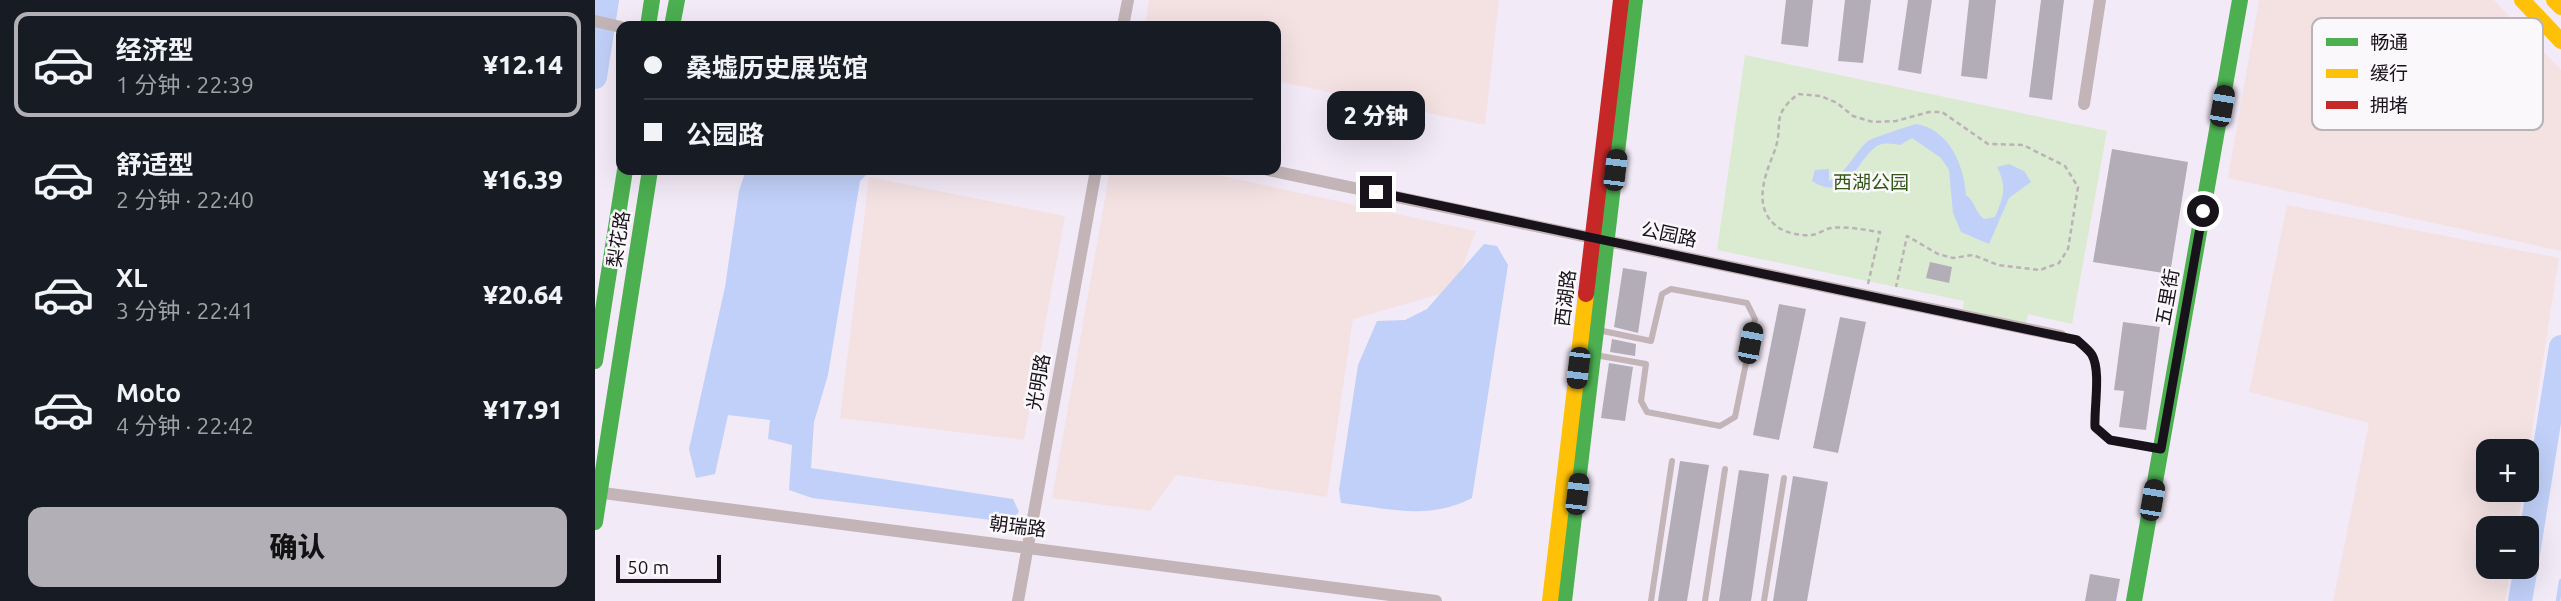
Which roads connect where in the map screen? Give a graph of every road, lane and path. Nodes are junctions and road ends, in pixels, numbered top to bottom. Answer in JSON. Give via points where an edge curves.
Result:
{"nodes":[{"id":1,"x":652,"y":0,"type":"edge"},
{"id":2,"x":677,"y":0,"type":"edge"},
{"id":3,"x":1128,"y":0,"type":"edge"},
{"id":4,"x":1621,"y":0,"type":"edge"},
{"id":5,"x":1635,"y":0,"type":"edge"},
{"id":6,"x":2100,"y":0,"type":"edge"},
{"id":7,"x":2241,"y":0,"type":"edge"},
{"id":8,"x":2522,"y":0,"type":"edge"},
{"id":9,"x":2554,"y":0,"type":"edge"},
{"id":10,"x":2561,"y":8,"type":"edge"},
{"id":11,"x":2539,"y":18,"type":"edge"},
{"id":12,"x":595,"y":21,"type":"edge"},
{"id":13,"x":649,"y":21,"type":"edge"},
{"id":14,"x":673,"y":21,"type":"edge"},
{"id":15,"x":1124,"y":21,"type":"edge"},
{"id":16,"x":2543,"y":22,"type":"edge"},
{"id":17,"x":616,"y":26,"type":"edge"},
{"id":18,"x":2561,"y":41,"type":"edge"},
{"id":19,"x":2084,"y":104,"type":"dead end"},
{"id":20,"x":1281,"y":173,"type":"edge"},
{"id":21,"x":624,"y":175,"type":"edge"},
{"id":22,"x":649,"y":175,"type":"edge"},
{"id":23,"x":1095,"y":175,"type":"edge"},
{"id":24,"x":1600,"y":239,"type":"junction"},
{"id":25,"x":1866,"y":295,"type":"junction"},
{"id":26,"x":1893,"y":301,"type":"junction"},
{"id":27,"x":1596,"y":330,"type":"junction"},
{"id":28,"x":2061,"y":336,"type":"joint"},
{"id":29,"x":1593,"y":355,"type":"junction"},
{"id":30,"x":595,"y":361,"type":"edge"},
{"id":31,"x":2161,"y":449,"type":"junction"},
{"id":32,"x":1672,"y":460,"type":"dead end"},
{"id":33,"x":1725,"y":469,"type":"dead end"},
{"id":34,"x":1784,"y":478,"type":"dead end"},
{"id":35,"x":597,"y":492,"type":"edge"},
{"id":36,"x":595,"y":522,"type":"edge"},
{"id":37,"x":1027,"y":546,"type":"junction"},
{"id":38,"x":1018,"y":601,"type":"edge"},
{"id":39,"x":1436,"y":601,"type":"edge"},
{"id":40,"x":1550,"y":601,"type":"edge"},
{"id":41,"x":1564,"y":601,"type":"edge"},
{"id":42,"x":1650,"y":601,"type":"edge"},
{"id":43,"x":1705,"y":601,"type":"edge"},
{"id":44,"x":1764,"y":601,"type":"edge"},
{"id":45,"x":2134,"y":601,"type":"edge"}],
"edges":[{"from":1,"to":13,"type":"main road"},
{"from":2,"to":14,"type":"main road"},
{"from":3,"to":15,"type":"street"},
{"from":4,"to":24,"type":"main road","name":"西湖路"},
{"from":5,"to":24,"type":"main road","name":"西湖路"},
{"from":6,"to":19,"type":"street"},
{"from":7,"to":31,"type":"main road","name":"五里街"},
{"from":8,"to":11,"type":"main road"},
{"from":9,"to":10,"type":"main road"},
{"from":12,"to":17,"type":"street"},
{"from":16,"to":18,"type":"main road"},
{"from":20,"to":24,"type":"street","name":"公园路"},
{"from":21,"to":30,"type":"main road","name":"梨花路"},
{"from":22,"to":35,"type":"main road","name":"梨花路"},
{"from":23,"to":37,"type":"street","name":"光明路"},
{"from":24,"to":25,"type":"street","name":"公园路"},
{"from":24,"to":27,"type":"main road","name":"西湖路"},
{"from":24,"to":40,"type":"main road","name":"西湖路"},
{"from":25,"to":26,"type":"street","name":"公园路"},
{"from":25,"to":26,"type":"path","via":[[1880,232],[1831,228],[1811,235],[1786,232],[1768,220],[1762,205],[1765,176],[1780,141],[1778,121],[1783,106],[1798,94],[1821,96],[1853,116],[1873,122],[1942,112],[1988,144],[2023,145],[2065,166],[2078,187],[2068,249],[2059,262],[2040,270],[1998,265],[1973,255],[1953,258],[1907,236]]},
{"from":26,"to":28,"type":"street","name":"公园路"},
{"from":27,"to":29,"type":"main road","name":"西湖路"},
{"from":27,"to":29,"type":"lane","via":[[1651,341],[1662,294],[1671,289],[1747,303],[1755,319],[1735,417],[1720,426],[1647,412],[1641,401],[1646,364]]},
{"from":28,"to":31,"type":"lane","via":[[2077,340],[2092,355],[2098,376],[2095,427],[2110,440]]},
{"from":29,"to":41,"type":"main road","name":"西湖路"},
{"from":31,"to":45,"type":"main road","name":"五里街"},
{"from":32,"to":42,"type":"lane"},
{"from":33,"to":43,"type":"lane"},
{"from":34,"to":44,"type":"lane"},
{"from":35,"to":36,"type":"main road","name":"梨花路"},
{"from":35,"to":37,"type":"street","name":"朝瑞路"},
{"from":37,"to":38,"type":"street","name":"光明路"},
{"from":37,"to":39,"type":"street","name":"朝瑞路"}]}
